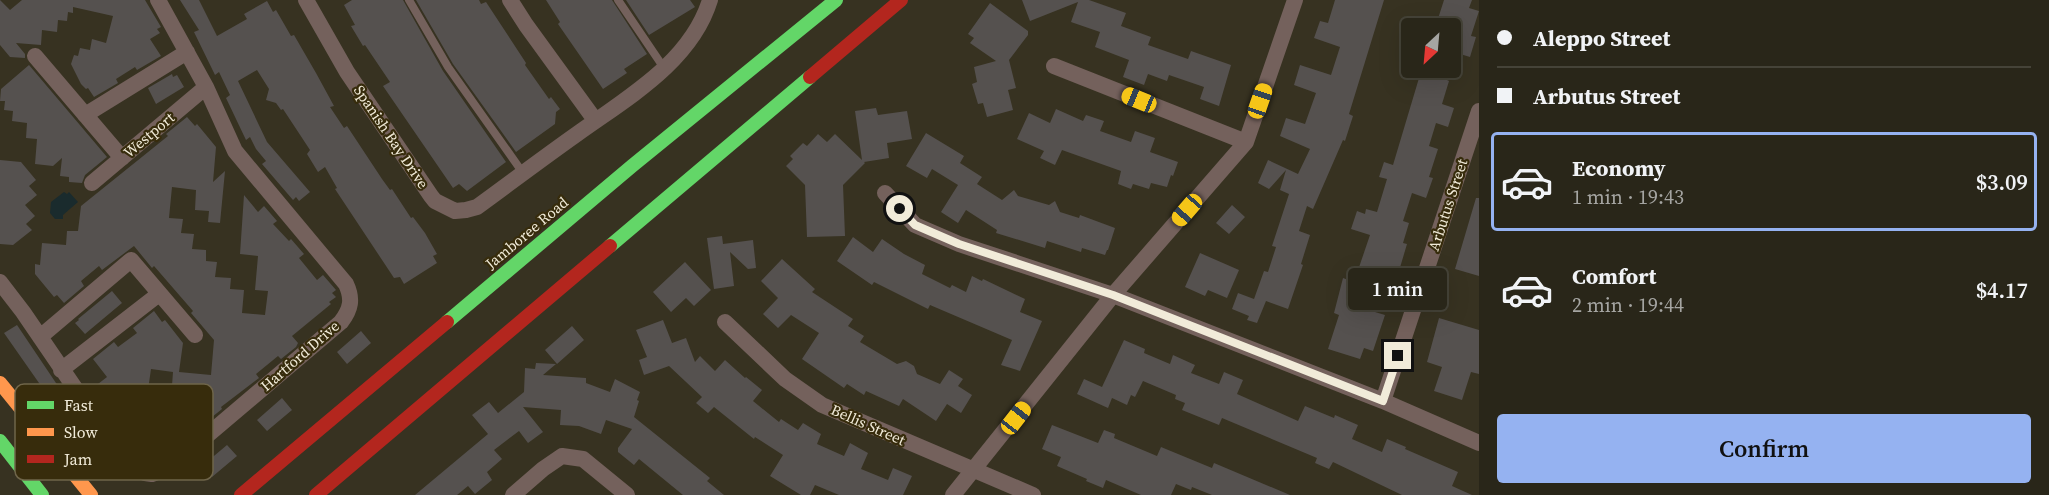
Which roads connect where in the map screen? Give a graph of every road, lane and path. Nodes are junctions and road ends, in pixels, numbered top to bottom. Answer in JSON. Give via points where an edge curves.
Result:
{"nodes":[{"id":1,"x":158,"y":0,"type":"edge"},
{"id":2,"x":306,"y":0,"type":"edge"},
{"id":3,"x":410,"y":0,"type":"edge"},
{"id":4,"x":510,"y":0,"type":"edge"},
{"id":5,"x":618,"y":0,"type":"edge"},
{"id":6,"x":710,"y":0,"type":"edge"},
{"id":7,"x":836,"y":0,"type":"edge"},
{"id":8,"x":901,"y":0,"type":"edge"},
{"id":9,"x":1295,"y":0,"type":"edge"},
{"id":10,"x":187,"y":52,"type":"junction"},
{"id":11,"x":35,"y":56,"type":"dead end"},
{"id":12,"x":1054,"y":66,"type":"dead end"},
{"id":13,"x":664,"y":68,"type":"junction"},
{"id":14,"x":206,"y":87,"type":"junction"},
{"id":15,"x":1479,"y":111,"type":"edge"},
{"id":16,"x":85,"y":115,"type":"junction"},
{"id":17,"x":595,"y":120,"type":"junction"},
{"id":18,"x":1246,"y":141,"type":"junction"},
{"id":19,"x":122,"y":158,"type":"junction"},
{"id":20,"x":523,"y":173,"type":"junction"},
{"id":21,"x":92,"y":183,"type":"dead end"},
{"id":22,"x":885,"y":194,"type":"dead end"},
{"id":23,"x":0,"y":282,"type":"edge"},
{"id":24,"x":159,"y":294,"type":"junction"},
{"id":25,"x":1113,"y":295,"type":"junction"},
{"id":26,"x":725,"y":322,"type":"dead end"},
{"id":27,"x":195,"y":335,"type":"dead end"},
{"id":28,"x":40,"y":337,"type":"junction"},
{"id":29,"x":62,"y":369,"type":"junction"},
{"id":30,"x":0,"y":383,"type":"edge"},
{"id":31,"x":72,"y":384,"type":"edge"},
{"id":32,"x":15,"y":401,"type":"edge"},
{"id":33,"x":1383,"y":401,"type":"junction"},
{"id":34,"x":213,"y":431,"type":"edge"},
{"id":35,"x":0,"y":441,"type":"edge"},
{"id":36,"x":1479,"y":443,"type":"edge"},
{"id":37,"x":15,"y":460,"type":"edge"},
{"id":38,"x":974,"y":471,"type":"junction"},
{"id":39,"x":30,"y":480,"type":"edge"},
{"id":40,"x":79,"y":480,"type":"edge"},
{"id":41,"x":42,"y":495,"type":"edge"},
{"id":42,"x":91,"y":495,"type":"edge"},
{"id":43,"x":241,"y":495,"type":"edge"},
{"id":44,"x":315,"y":495,"type":"edge"},
{"id":45,"x":513,"y":495,"type":"edge"},
{"id":46,"x":627,"y":495,"type":"edge"},
{"id":47,"x":953,"y":495,"type":"edge"},
{"id":48,"x":1032,"y":495,"type":"edge"}],
"edges":[{"from":1,"to":10,"type":"street","name":"Hartford Drive"},
{"from":2,"to":20,"type":"street","name":"Spanish Bay Drive","via":[[347,72],[435,201],[454,211],[477,207]]},
{"from":3,"to":20,"type":"lane","via":[[448,67]]},
{"from":4,"to":17,"type":"street"},
{"from":5,"to":13,"type":"lane"},
{"from":6,"to":13,"type":"street","name":"Spanish Bay Drive","via":[[694,34]]},
{"from":7,"to":43,"type":"main road","name":"Jamboree Road"},
{"from":8,"to":44,"type":"main road"},
{"from":9,"to":18,"type":"street"},
{"from":10,"to":14,"type":"street","name":"Hartford Drive"},
{"from":10,"to":16,"type":"street"},
{"from":11,"to":16,"type":"street"},
{"from":12,"to":18,"type":"street"},
{"from":13,"to":17,"type":"street","name":"Spanish Bay Drive"},
{"from":14,"to":19,"type":"street","name":"Westport"},
{"from":14,"to":34,"type":"street","name":"Hartford Drive","via":[[240,158],[346,284],[351,304],[341,322]]},
{"from":15,"to":33,"type":"street","name":"Arbutus Street"},
{"from":16,"to":19,"type":"street"},
{"from":17,"to":20,"type":"street","name":"Spanish Bay Drive"},
{"from":18,"to":25,"type":"street"},
{"from":19,"to":21,"type":"street","name":"Westport"},
{"from":22,"to":25,"type":"street","via":[[915,225],[959,244]]},
{"from":23,"to":28,"type":"street","name":"Hartford Drive"},
{"from":24,"to":27,"type":"street"},
{"from":24,"to":28,"type":"street","via":[[131,260]]},
{"from":24,"to":29,"type":"street"},
{"from":25,"to":33,"type":"street"},
{"from":25,"to":38,"type":"street"},
{"from":26,"to":38,"type":"street","name":"Bellis Street","via":[[785,379],[822,405]]},
{"from":28,"to":29,"type":"street","name":"Hartford Drive"},
{"from":29,"to":31,"type":"street","name":"Hartford Drive"},
{"from":30,"to":32,"type":"main road"},
{"from":33,"to":36,"type":"street"},
{"from":35,"to":37,"type":"main road"},
{"from":38,"to":47,"type":"street"},
{"from":38,"to":48,"type":"street","name":"Bellis Street"},
{"from":39,"to":41,"type":"main road"},
{"from":40,"to":42,"type":"main road"},
{"from":45,"to":46,"type":"street","via":[[561,456],[583,459]]}]}
